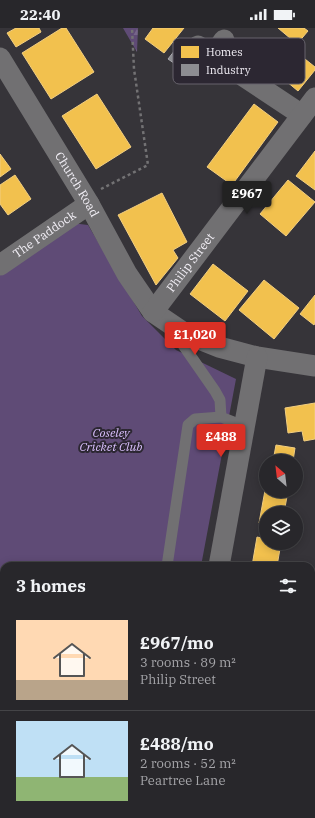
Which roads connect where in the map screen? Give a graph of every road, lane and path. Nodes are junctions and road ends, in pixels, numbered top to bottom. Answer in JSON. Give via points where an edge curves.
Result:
{"nodes":[{"id":1,"x":132,"y":28,"type":"edge"},
{"id":2,"x":0,"y":58,"type":"edge"},
{"id":3,"x":277,"y":84,"type":"edge"},
{"id":4,"x":312,"y":104,"type":"edge"},
{"id":5,"x":88,"y":204,"type":"junction"},
{"id":6,"x":0,"y":264,"type":"edge"},
{"id":7,"x":160,"y":317,"type":"junction"},
{"id":8,"x":257,"y":357,"type":"junction"},
{"id":9,"x":315,"y":366,"type":"edge"},
{"id":10,"x":221,"y":417,"type":"junction"},
{"id":11,"x":244,"y":426,"type":"junction"},
{"id":12,"x":168,"y":562,"type":"edge"},
{"id":13,"x":220,"y":562,"type":"edge"}],
"edges":[{"from":1,"to":5,"type":"path","via":[[134,69],[148,165],[94,193]]},
{"from":2,"to":5,"type":"street","name":"Church Road"},
{"from":3,"to":4,"type":"street"},
{"from":4,"to":7,"type":"street","name":"Philip Street"},
{"from":5,"to":6,"type":"street","name":"The Paddock"},
{"from":5,"to":7,"type":"street","name":"Church Road","via":[[127,274]]},
{"from":7,"to":8,"type":"street","via":[[184,333],[219,347]]},
{"from":7,"to":10,"type":"lane","via":[[215,391],[220,400]]},
{"from":8,"to":9,"type":"street"},
{"from":8,"to":11,"type":"street"},
{"from":10,"to":11,"type":"lane"},
{"from":10,"to":12,"type":"lane","via":[[195,419],[188,425]]},
{"from":11,"to":13,"type":"street"}]}
